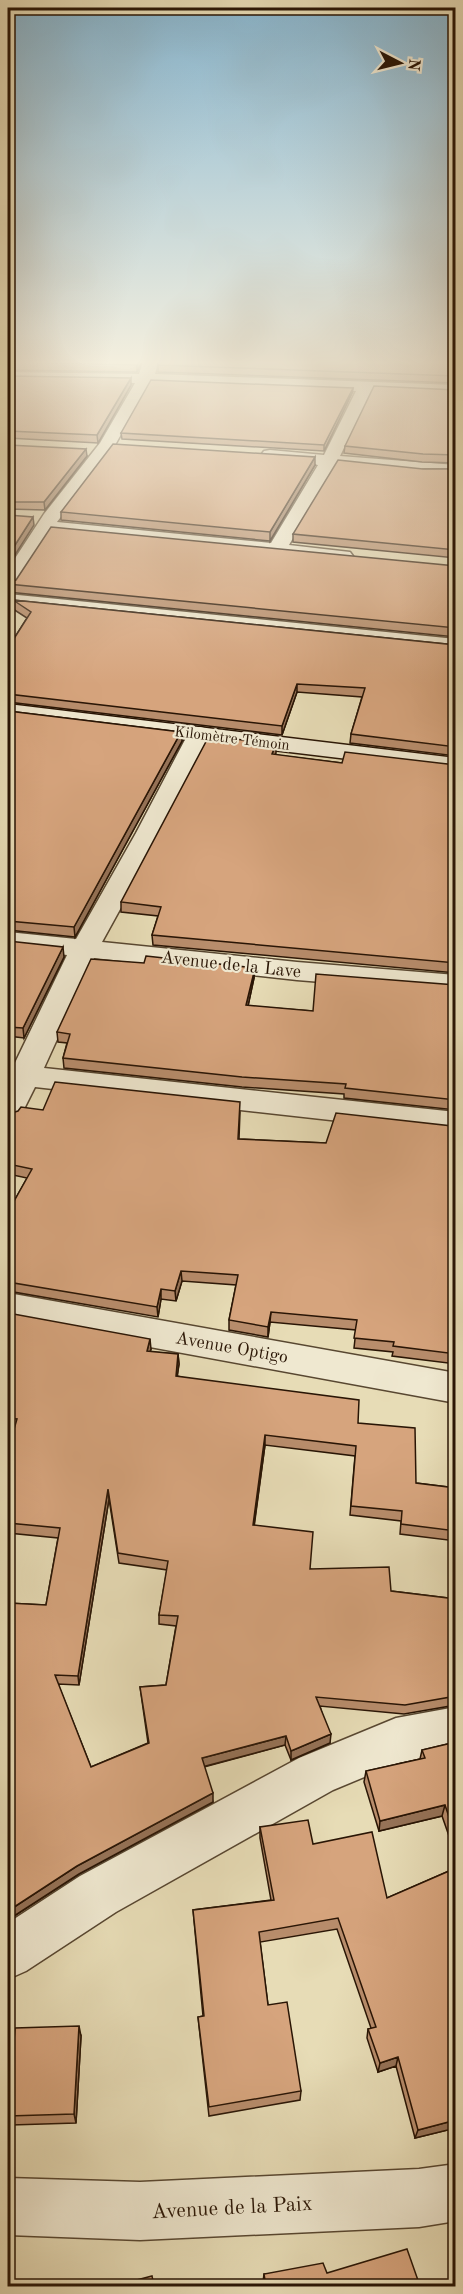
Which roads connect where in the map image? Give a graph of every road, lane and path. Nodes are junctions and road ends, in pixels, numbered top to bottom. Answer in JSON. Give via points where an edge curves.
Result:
{"nodes":[{"id":1,"x":86,"y":469,"type":"edge"},
{"id":2,"x":325,"y":469,"type":"edge"},
{"id":3,"x":424,"y":469,"type":"edge"},
{"id":4,"x":456,"y":470,"type":"edge"},
{"id":5,"x":42,"y":520,"type":"junction"},
{"id":6,"x":277,"y":549,"type":"junction"},
{"id":7,"x":364,"y":558,"type":"edge"},
{"id":8,"x":8,"y":583,"type":"edge"},
{"id":9,"x":8,"y":600,"type":"edge"},
{"id":10,"x":456,"y":645,"type":"edge"},
{"id":11,"x":8,"y":711,"type":"edge"},
{"id":12,"x":200,"y":734,"type":"junction"},
{"id":13,"x":456,"y":765,"type":"edge"},
{"id":14,"x":8,"y":940,"type":"edge"},
{"id":15,"x":84,"y":949,"type":"junction"},
{"id":16,"x":456,"y":984,"type":"edge"},
{"id":17,"x":16,"y":1075,"type":"edge"},
{"id":18,"x":8,"y":1111,"type":"edge"},
{"id":19,"x":456,"y":1123,"type":"edge"},
{"id":20,"x":8,"y":1307,"type":"edge"},
{"id":21,"x":456,"y":1388,"type":"edge"},
{"id":22,"x":456,"y":1729,"type":"edge"},
{"id":23,"x":8,"y":1953,"type":"edge"},
{"id":24,"x":456,"y":2192,"type":"edge"},
{"id":25,"x":8,"y":2208,"type":"edge"}],
"edges":[{"from":1,"to":5,"type":"street"},
{"from":2,"to":6,"type":"street"},
{"from":3,"to":4,"type":"street"},
{"from":5,"to":6,"type":"street"},
{"from":5,"to":8,"type":"street"},
{"from":6,"to":7,"type":"street"},
{"from":9,"to":10,"type":"street"},
{"from":11,"to":12,"type":"street","name":"Kilomètre Témoin"},
{"from":12,"to":13,"type":"street","name":"Kilomètre Témoin"},
{"from":12,"to":15,"type":"street"},
{"from":14,"to":15,"type":"street","name":"Avenue de la Lave"},
{"from":15,"to":16,"type":"street","name":"Avenue de la Lave"},
{"from":15,"to":17,"type":"street"},
{"from":17,"to":18,"type":"street"},
{"from":17,"to":19,"type":"street"},
{"from":20,"to":21,"type":"street","name":"Avenue Optigo"},
{"from":22,"to":23,"type":"street","via":[[396,1741],[316,1774],[98,1894]]},
{"from":24,"to":25,"type":"street","name":"Avenue de la Paix","via":[[419,2198],[140,2211]]}]}
